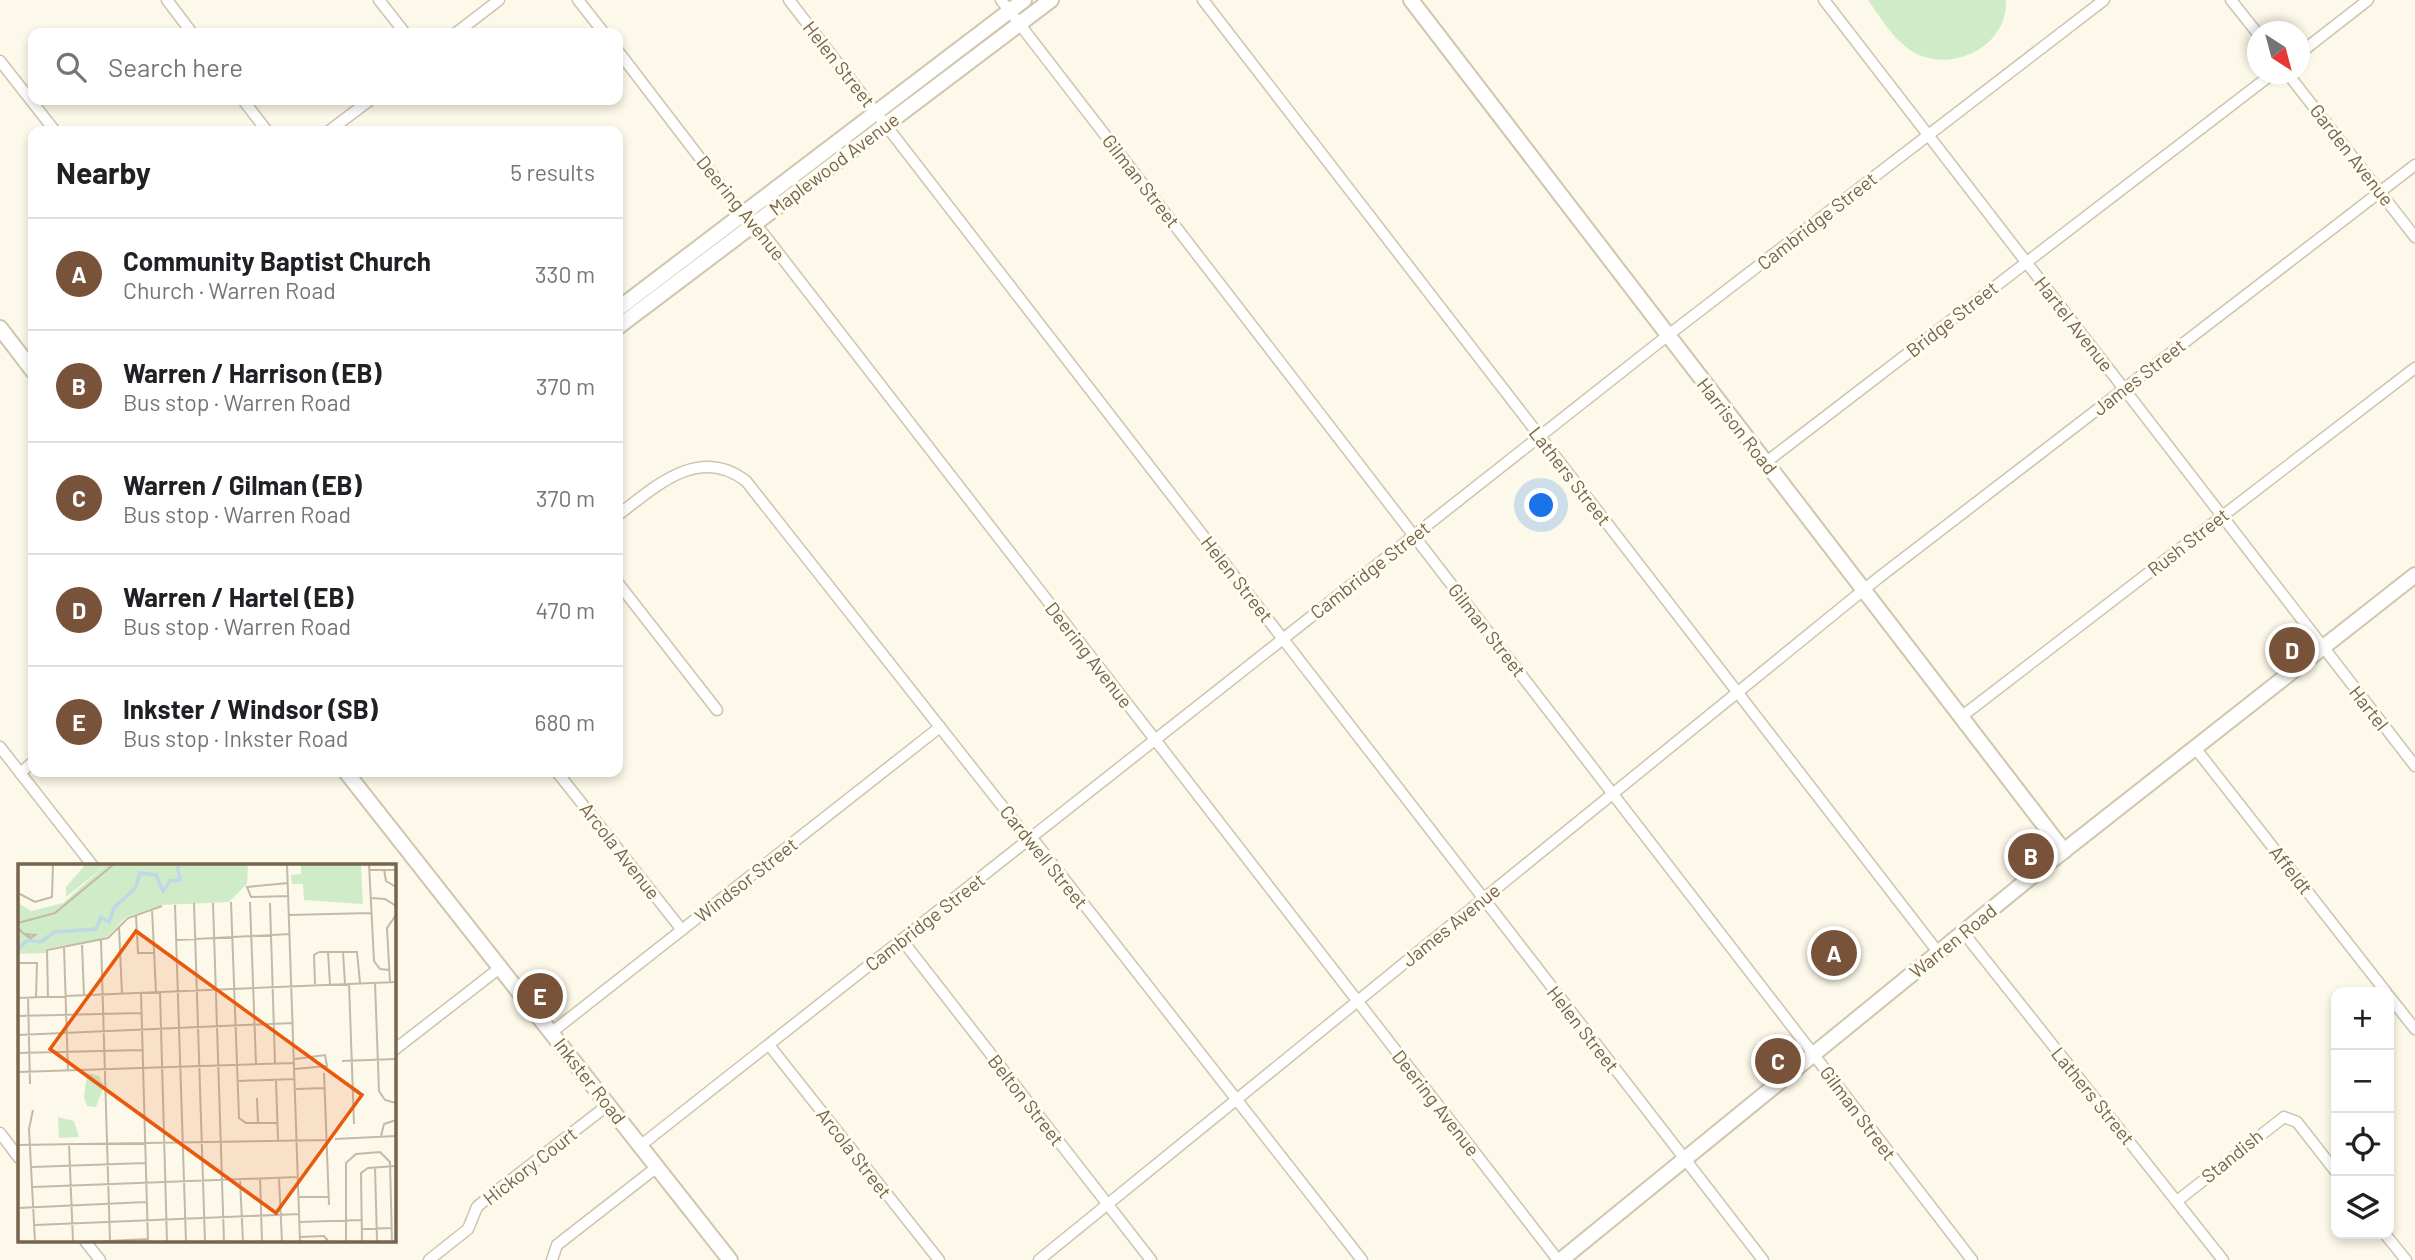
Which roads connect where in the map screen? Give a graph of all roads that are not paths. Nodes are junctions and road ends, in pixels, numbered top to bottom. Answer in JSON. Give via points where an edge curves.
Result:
{"nodes":[{"id":1,"x":166,"y":0,"type":"edge"},
{"id":2,"x":379,"y":0,"type":"edge"},
{"id":3,"x":499,"y":0,"type":"edge"},
{"id":4,"x":578,"y":0,"type":"edge"},
{"id":5,"x":789,"y":0,"type":"edge"},
{"id":6,"x":1024,"y":0,"type":"edge"},
{"id":7,"x":1051,"y":0,"type":"edge"},
{"id":8,"x":1203,"y":0,"type":"edge"},
{"id":9,"x":1411,"y":0,"type":"edge"},
{"id":10,"x":1824,"y":0,"type":"edge"},
{"id":11,"x":2104,"y":0,"type":"edge"},
{"id":12,"x":2231,"y":0,"type":"edge"},
{"id":13,"x":2368,"y":0,"type":"edge"},
{"id":14,"x":1006,"y":5,"type":"edge"},
{"id":15,"x":2248,"y":21,"type":"edge"},
{"id":16,"x":1020,"y":24,"type":"junction"},
{"id":17,"x":188,"y":28,"type":"edge"},
{"id":18,"x":401,"y":28,"type":"edge"},
{"id":19,"x":463,"y":28,"type":"edge"},
{"id":20,"x":600,"y":28,"type":"edge"},
{"id":21,"x":2310,"y":45,"type":"edge"},
{"id":22,"x":623,"y":58,"type":"edge"},
{"id":23,"x":0,"y":61,"type":"edge"},
{"id":24,"x":2259,"y":84,"type":"edge"},
{"id":25,"x":2296,"y":84,"type":"edge"},
{"id":26,"x":28,"y":97,"type":"edge"},
{"id":27,"x":35,"y":105,"type":"edge"},
{"id":28,"x":247,"y":105,"type":"edge"},
{"id":29,"x":363,"y":105,"type":"edge"},
{"id":30,"x":877,"y":111,"type":"junction"},
{"id":31,"x":887,"y":124,"type":"junction"},
{"id":32,"x":51,"y":126,"type":"edge"},
{"id":33,"x":263,"y":126,"type":"edge"},
{"id":34,"x":336,"y":126,"type":"edge"},
{"id":35,"x":1928,"y":136,"type":"junction"},
{"id":36,"x":2415,"y":165,"type":"edge"},
{"id":37,"x":2381,"y":191,"type":"junction"},
{"id":38,"x":742,"y":213,"type":"junction"},
{"id":39,"x":754,"y":224,"type":"junction"},
{"id":40,"x":2415,"y":237,"type":"edge"},
{"id":41,"x":2026,"y":262,"type":"junction"},
{"id":42,"x":623,"y":314,"type":"edge"},
{"id":43,"x":623,"y":315,"type":"edge"},
{"id":44,"x":0,"y":328,"type":"edge"},
{"id":45,"x":1667,"y":336,"type":"junction"},
{"id":46,"x":28,"y":361,"type":"edge"},
{"id":47,"x":2415,"y":368,"type":"edge"},
{"id":48,"x":2124,"y":389,"type":"junction"},
{"id":49,"x":1540,"y":437,"type":"junction"},
{"id":50,"x":1765,"y":463,"type":"junction"},
{"id":51,"x":623,"y":511,"type":"edge"},
{"id":52,"x":2222,"y":516,"type":"junction"},
{"id":53,"x":1414,"y":536,"type":"junction"},
{"id":54,"x":2415,"y":575,"type":"edge"},
{"id":55,"x":623,"y":589,"type":"edge"},
{"id":56,"x":1863,"y":591,"type":"junction"},
{"id":57,"x":1283,"y":639,"type":"junction"},
{"id":58,"x":2322,"y":649,"type":"junction"},
{"id":59,"x":1737,"y":693,"type":"junction"},
{"id":60,"x":717,"y":710,"type":"dead end"},
{"id":61,"x":1961,"y":717,"type":"junction"},
{"id":62,"x":940,"y":727,"type":"junction"},
{"id":63,"x":1154,"y":740,"type":"junction"},
{"id":64,"x":0,"y":747,"type":"edge"},
{"id":65,"x":2196,"y":749,"type":"junction"},
{"id":66,"x":28,"y":766,"type":"edge"},
{"id":67,"x":2415,"y":766,"type":"edge"},
{"id":68,"x":20,"y":773,"type":"junction"},
{"id":69,"x":350,"y":777,"type":"edge"},
{"id":70,"x":562,"y":777,"type":"edge"},
{"id":71,"x":1613,"y":794,"type":"junction"},
{"id":72,"x":1030,"y":839,"type":"junction"},
{"id":73,"x":2064,"y":851,"type":"junction"},
{"id":74,"x":91,"y":864,"type":"edge"},
{"id":75,"x":1483,"y":900,"type":"junction"},
{"id":76,"x":682,"y":930,"type":"junction"},
{"id":77,"x":1963,"y":932,"type":"junction"},
{"id":78,"x":902,"y":940,"type":"junction"},
{"id":79,"x":1938,"y":953,"type":"junction"},
{"id":80,"x":501,"y":967,"type":"junction"},
{"id":81,"x":2382,"y":987,"type":"edge"},
{"id":82,"x":1358,"y":1002,"type":"junction"},
{"id":83,"x":2394,"y":1003,"type":"edge"},
{"id":84,"x":2415,"y":1029,"type":"edge"},
{"id":85,"x":552,"y":1032,"type":"junction"},
{"id":86,"x":769,"y":1045,"type":"junction"},
{"id":87,"x":396,"y":1048,"type":"edge"},
{"id":88,"x":1814,"y":1054,"type":"junction"},
{"id":89,"x":1237,"y":1101,"type":"junction"},
{"id":90,"x":608,"y":1105,"type":"junction"},
{"id":91,"x":0,"y":1133,"type":"edge"},
{"id":92,"x":640,"y":1146,"type":"junction"},
{"id":93,"x":18,"y":1157,"type":"edge"},
{"id":94,"x":1684,"y":1160,"type":"junction"},
{"id":95,"x":2331,"y":1166,"type":"edge"},
{"id":96,"x":657,"y":1167,"type":"junction"},
{"id":97,"x":2177,"y":1201,"type":"junction"},
{"id":98,"x":1108,"y":1204,"type":"junction"},
{"id":99,"x":2389,"y":1239,"type":"edge"},
{"id":100,"x":86,"y":1242,"type":"edge"},
{"id":101,"x":100,"y":1260,"type":"edge"},
{"id":102,"x":429,"y":1260,"type":"edge"},
{"id":103,"x":552,"y":1260,"type":"edge"},
{"id":104,"x":730,"y":1260,"type":"edge"},
{"id":105,"x":939,"y":1260,"type":"edge"},
{"id":106,"x":1039,"y":1260,"type":"edge"},
{"id":107,"x":1151,"y":1260,"type":"edge"},
{"id":108,"x":1362,"y":1260,"type":"edge"},
{"id":109,"x":1560,"y":1260,"type":"edge"},
{"id":110,"x":1763,"y":1260,"type":"edge"},
{"id":111,"x":1972,"y":1260,"type":"edge"},
{"id":112,"x":2223,"y":1260,"type":"edge"},
{"id":113,"x":2406,"y":1260,"type":"edge"}],
"edges":[{"from":1,"to":17,"type":"street"},
{"from":2,"to":18,"type":"street"},
{"from":3,"to":19,"type":"street"},
{"from":4,"to":20,"type":"street"},
{"from":5,"to":30,"type":"street","name":"Helen Street"},
{"from":6,"to":14,"type":"street","name":"Maplewood Avenue"},
{"from":7,"to":16,"type":"street","name":"Maplewood Avenue"},
{"from":8,"to":49,"type":"street","name":"Lathers Street"},
{"from":9,"to":45,"type":"street","name":"Harrison Road"},
{"from":10,"to":35,"type":"street","name":"Hartel Avenue"},
{"from":11,"to":35,"type":"street","name":"Cambridge Street"},
{"from":12,"to":15,"type":"street"},
{"from":13,"to":21,"type":"street"},
{"from":14,"to":16,"type":"street","name":"Gilman Street"},
{"from":14,"to":30,"type":"street","name":"Maplewood Avenue"},
{"from":16,"to":31,"type":"street","name":"Maplewood Avenue"},
{"from":16,"to":53,"type":"street","name":"Gilman Street"},
{"from":22,"to":38,"type":"street","name":"Deering Avenue"},
{"from":23,"to":26,"type":"street"},
{"from":24,"to":41,"type":"street","name":"Bridge Street"},
{"from":25,"to":37,"type":"street","name":"Garden Avenue"},
{"from":27,"to":32,"type":"street"},
{"from":28,"to":33,"type":"street"},
{"from":29,"to":34,"type":"street"},
{"from":30,"to":31,"type":"street","name":"Helen Street"},
{"from":30,"to":38,"type":"street","name":"Maplewood Avenue"},
{"from":31,"to":39,"type":"street","name":"Maplewood Avenue"},
{"from":31,"to":57,"type":"street","name":"Helen Street"},
{"from":35,"to":41,"type":"street","name":"Hartel Avenue"},
{"from":35,"to":45,"type":"street","name":"Cambridge Street"},
{"from":36,"to":37,"type":"street","name":"James Street"},
{"from":37,"to":40,"type":"street","name":"Garden Avenue"},
{"from":37,"to":48,"type":"street","name":"James Street"},
{"from":38,"to":39,"type":"street","name":"Deering Avenue"},
{"from":38,"to":42,"type":"street","name":"Maplewood Avenue"},
{"from":39,"to":43,"type":"street","name":"Maplewood Avenue"},
{"from":39,"to":63,"type":"street","name":"Deering Avenue"},
{"from":41,"to":48,"type":"street","name":"Hartel Avenue"},
{"from":41,"to":50,"type":"street","name":"Bridge Street"},
{"from":44,"to":46,"type":"street"},
{"from":45,"to":49,"type":"street","name":"Cambridge Street"},
{"from":45,"to":50,"type":"street","name":"Harrison Road"},
{"from":47,"to":52,"type":"street","name":"Rush Street"},
{"from":48,"to":52,"type":"street","name":"Hartel Avenue"},
{"from":48,"to":56,"type":"street","name":"James Street"},
{"from":49,"to":53,"type":"street","name":"Cambridge Street"},
{"from":49,"to":59,"type":"street","name":"Lathers Street"},
{"from":50,"to":56,"type":"street","name":"Harrison Road"},
{"from":51,"to":62,"type":"street","name":"Cardwell Street","via":[[668,477],[695,467],[716,467],[739,476]]},
{"from":52,"to":58,"type":"street","name":"Hartel Avenue"},
{"from":52,"to":61,"type":"street","name":"Rush Street"},
{"from":53,"to":57,"type":"street","name":"Cambridge Street"},
{"from":53,"to":71,"type":"street","name":"Gilman Street"},
{"from":54,"to":58,"type":"street","name":"Warren Road"},
{"from":55,"to":60,"type":"street"},
{"from":56,"to":59,"type":"street","name":"James Avenue"},
{"from":56,"to":61,"type":"street","name":"Harrison Road"},
{"from":57,"to":63,"type":"street","name":"Cambridge Street"},
{"from":57,"to":75,"type":"street","name":"Helen Street"},
{"from":58,"to":65,"type":"street","name":"Warren Road"},
{"from":58,"to":67,"type":"street","name":"Hartel"},
{"from":59,"to":71,"type":"street","name":"James Avenue"},
{"from":59,"to":79,"type":"street","name":"Lathers Street"},
{"from":61,"to":73,"type":"street","name":"Harrison Road"},
{"from":62,"to":72,"type":"street","name":"Cardwell Street"},
{"from":62,"to":76,"type":"street","name":"Windsor Street"},
{"from":63,"to":72,"type":"street","name":"Cambridge Street"},
{"from":63,"to":82,"type":"street","name":"Deering Avenue"},
{"from":64,"to":68,"type":"street"},
{"from":65,"to":73,"type":"street","name":"Warren Road"},
{"from":65,"to":81,"type":"street","name":"Affeldt"},
{"from":66,"to":68,"type":"street"},
{"from":68,"to":74,"type":"street"},
{"from":69,"to":80,"type":"street","name":"Inkster Road"},
{"from":70,"to":76,"type":"street","name":"Arcola Avenue"},
{"from":71,"to":75,"type":"street","name":"James Avenue"},
{"from":71,"to":88,"type":"street","name":"Gilman Street"},
{"from":72,"to":78,"type":"street","name":"Cambridge Street"},
{"from":72,"to":89,"type":"street","name":"Cardwell Street"},
{"from":73,"to":77,"type":"street","name":"Warren Road"},
{"from":75,"to":82,"type":"street","name":"James Avenue"},
{"from":75,"to":94,"type":"street","name":"Helen Street"},
{"from":76,"to":85,"type":"street","name":"Windsor Street"},
{"from":77,"to":79,"type":"street","name":"Warren Road"},
{"from":77,"to":97,"type":"street","name":"Lathers Street"},
{"from":78,"to":86,"type":"street","name":"Cambridge Street"},
{"from":78,"to":98,"type":"street","name":"Belton Street"},
{"from":79,"to":88,"type":"street","name":"Warren Road"},
{"from":80,"to":85,"type":"street","name":"Inkster Road"},
{"from":80,"to":87,"type":"street"},
{"from":82,"to":89,"type":"street","name":"James Avenue"},
{"from":82,"to":109,"type":"street","name":"Deering Avenue"},
{"from":83,"to":84,"type":"street","name":"Affeldt"},
{"from":85,"to":90,"type":"street","name":"Inkster Road"},
{"from":86,"to":92,"type":"street","name":"Cambridge Street"},
{"from":86,"to":105,"type":"street","name":"Arcola Street"},
{"from":88,"to":94,"type":"street","name":"Warren Road"},
{"from":88,"to":111,"type":"street","name":"Gilman Street"},
{"from":89,"to":98,"type":"street","name":"James Avenue"},
{"from":89,"to":108,"type":"street","name":"Cardwell Street"},
{"from":90,"to":92,"type":"street","name":"Inkster Road"},
{"from":90,"to":102,"type":"street","name":"Hickory Court","via":[[485,1200],[468,1230]]},
{"from":91,"to":93,"type":"street"},
{"from":92,"to":96,"type":"street","name":"Inkster Road"},
{"from":94,"to":109,"type":"street","name":"Warren Road"},
{"from":94,"to":110,"type":"street","name":"Helen Street"},
{"from":95,"to":97,"type":"street","name":"Standish","via":[[2290,1118],[2276,1120]]},
{"from":96,"to":103,"type":"street","via":[[557,1245]]},
{"from":96,"to":104,"type":"street","name":"Inkster Road"},
{"from":97,"to":112,"type":"street","name":"Lathers Street"},
{"from":98,"to":106,"type":"street","name":"James Avenue"},
{"from":98,"to":107,"type":"street","name":"Belton Street"},
{"from":99,"to":113,"type":"street"},
{"from":100,"to":101,"type":"street"}]}
